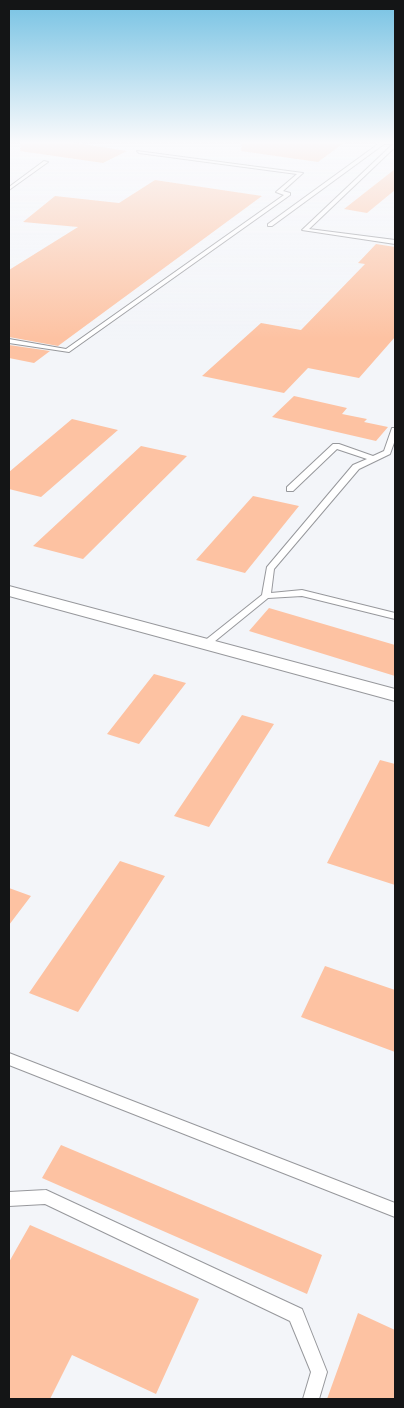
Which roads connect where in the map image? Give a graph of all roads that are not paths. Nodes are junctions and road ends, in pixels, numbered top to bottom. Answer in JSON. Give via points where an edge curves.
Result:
{"nodes":[{"id":1,"x":269,"y":208,"type":"edge"},
{"id":2,"x":294,"y":208,"type":"edge"},
{"id":3,"x":328,"y":208,"type":"edge"},
{"id":4,"x":270,"y":225,"type":"dead end"},
{"id":5,"x":395,"y":242,"type":"edge"},
{"id":6,"x":9,"y":341,"type":"edge"},
{"id":7,"x":395,"y":430,"type":"edge"},
{"id":8,"x":374,"y":458,"type":"junction"},
{"id":9,"x":290,"y":489,"type":"dead end"},
{"id":10,"x":9,"y":591,"type":"edge"},
{"id":11,"x":266,"y":596,"type":"junction"},
{"id":12,"x":395,"y":616,"type":"edge"},
{"id":13,"x":206,"y":644,"type":"junction"},
{"id":14,"x":395,"y":695,"type":"edge"},
{"id":15,"x":9,"y":1060,"type":"edge"},
{"id":16,"x":9,"y":1199,"type":"edge"},
{"id":17,"x":395,"y":1210,"type":"edge"},
{"id":18,"x":311,"y":1399,"type":"edge"}],
"edges":[{"from":1,"to":6,"type":"lane","via":[[67,352]]},
{"from":2,"to":4,"type":"lane"},
{"from":3,"to":5,"type":"lane","via":[[305,230]]},
{"from":7,"to":8,"type":"lane","via":[[386,452]]},
{"from":8,"to":9,"type":"lane","via":[[336,446]]},
{"from":8,"to":11,"type":"lane","via":[[356,467],[270,569]]},
{"from":10,"to":13,"type":"street"},
{"from":11,"to":12,"type":"lane","via":[[302,593]]},
{"from":11,"to":13,"type":"lane"},
{"from":13,"to":14,"type":"street"},
{"from":15,"to":17,"type":"lane"},
{"from":16,"to":18,"type":"lane","via":[[46,1198],[296,1314],[320,1372]]}]}
